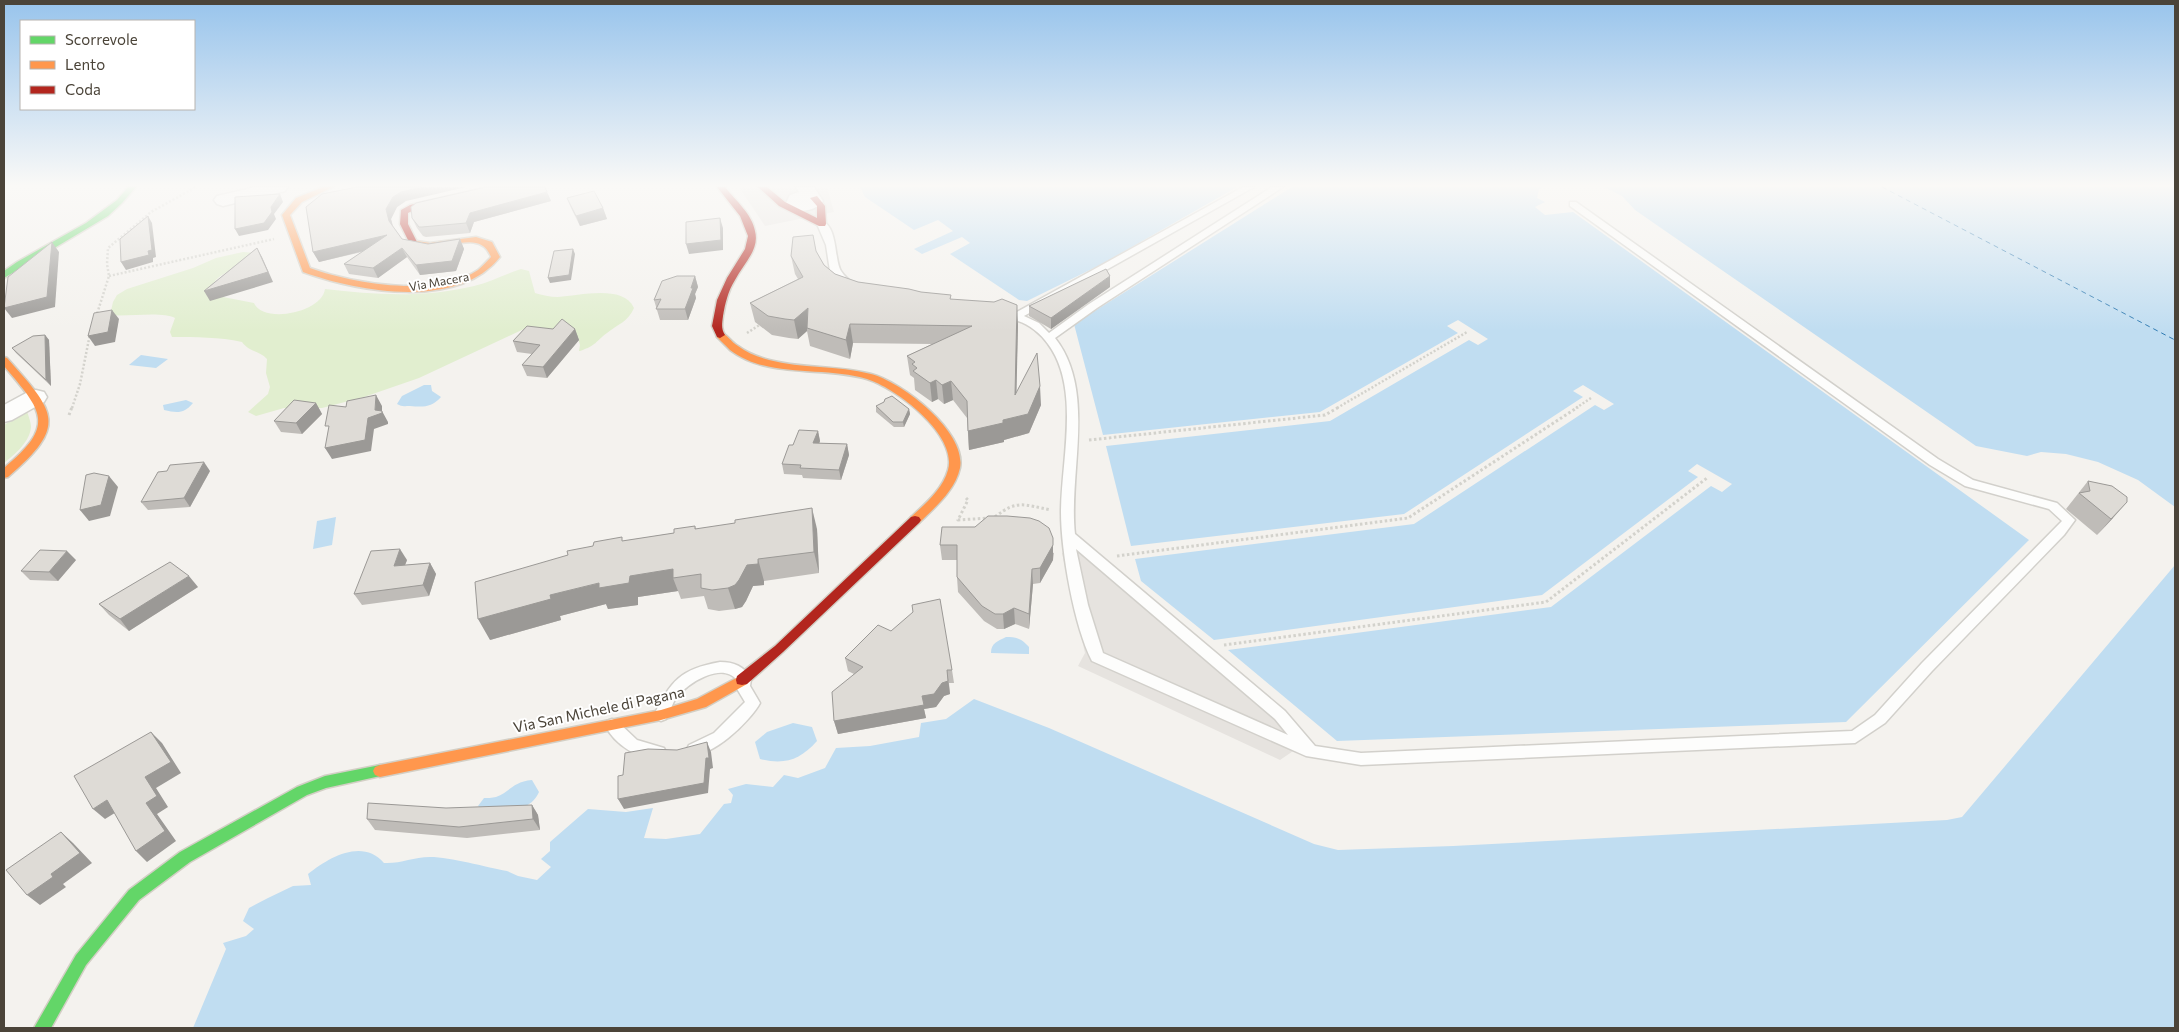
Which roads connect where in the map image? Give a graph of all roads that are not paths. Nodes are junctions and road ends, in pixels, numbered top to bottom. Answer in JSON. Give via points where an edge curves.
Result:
{"nodes":[{"id":1,"x":65,"y":235,"type":"edge"},
{"id":2,"x":294,"y":235,"type":"edge"},
{"id":3,"x":407,"y":235,"type":"edge"},
{"id":4,"x":751,"y":235,"type":"edge"},
{"id":5,"x":827,"y":235,"type":"edge"},
{"id":6,"x":1162,"y":235,"type":"edge"},
{"id":7,"x":1203,"y":235,"type":"edge"},
{"id":8,"x":1617,"y":235,"type":"edge"},
{"id":9,"x":4,"y":275,"type":"edge"},
{"id":10,"x":865,"y":291,"type":"edge"},
{"id":11,"x":994,"y":308,"type":"edge"},
{"id":12,"x":1015,"y":317,"type":"junction"},
{"id":13,"x":1049,"y":338,"type":"junction"},
{"id":14,"x":4,"y":360,"type":"edge"},
{"id":15,"x":36,"y":397,"type":"junction"},
{"id":16,"x":4,"y":415,"type":"edge"},
{"id":17,"x":4,"y":474,"type":"edge"},
{"id":18,"x":1069,"y":536,"type":"junction"},
{"id":19,"x":744,"y":679,"type":"junction"},
{"id":20,"x":661,"y":715,"type":"junction"},
{"id":21,"x":612,"y":725,"type":"junction"},
{"id":22,"x":1312,"y":752,"type":"junction"},
{"id":23,"x":42,"y":1028,"type":"edge"}],
"edges":[{"from":1,"to":9,"type":"main road"},
{"from":2,"to":3,"type":"main road","name":"Via Macera","via":[[306,270],[379,288],[402,289],[451,282],[485,272],[495,262],[494,248],[489,243],[415,244]]},
{"from":4,"to":19,"type":"main road","name":"Via San Michele di Pagana","via":[[746,256],[727,286],[718,313],[717,332],[730,347],[767,361],[871,376],[898,390],[920,408],[942,428],[955,450],[954,472],[936,500]]},
{"from":5,"to":10,"type":"lane","via":[[835,272],[850,287]]},
{"from":6,"to":12,"type":"lane"},
{"from":7,"to":13,"type":"lane"},
{"from":8,"to":22,"type":"lane","via":[[1934,462],[1969,483],[2053,506],[2069,520],[1880,719],[1855,738],[1361,759]]},
{"from":11,"to":12,"type":"lane"},
{"from":12,"to":13,"type":"lane","via":[[1035,325]]},
{"from":13,"to":18,"type":"lane","via":[[1063,358],[1073,402],[1067,513]]},
{"from":14,"to":15,"type":"main road"},
{"from":15,"to":16,"type":"street"},
{"from":15,"to":17,"type":"main road","via":[[46,418],[40,445]]},
{"from":18,"to":22,"type":"lane","via":[[1280,715]]},
{"from":18,"to":22,"type":"lane","via":[[1086,628],[1097,657]]},
{"from":19,"to":20,"type":"main road","name":"Via San Michele di Pagana","via":[[702,703]]},
{"from":19,"to":20,"type":"lane","via":[[736,670],[717,667],[696,675],[682,682],[672,693]]},
{"from":19,"to":21,"type":"lane","via":[[743,687],[753,703],[722,735],[704,747],[676,753],[646,751],[624,741]]},
{"from":20,"to":21,"type":"main road","name":"Via San Michele di Pagana"},
{"from":21,"to":23,"type":"main road","name":"Via San Michele di Pagana","via":[[348,776],[302,791],[268,808],[185,857],[134,895],[81,960]]}]}
